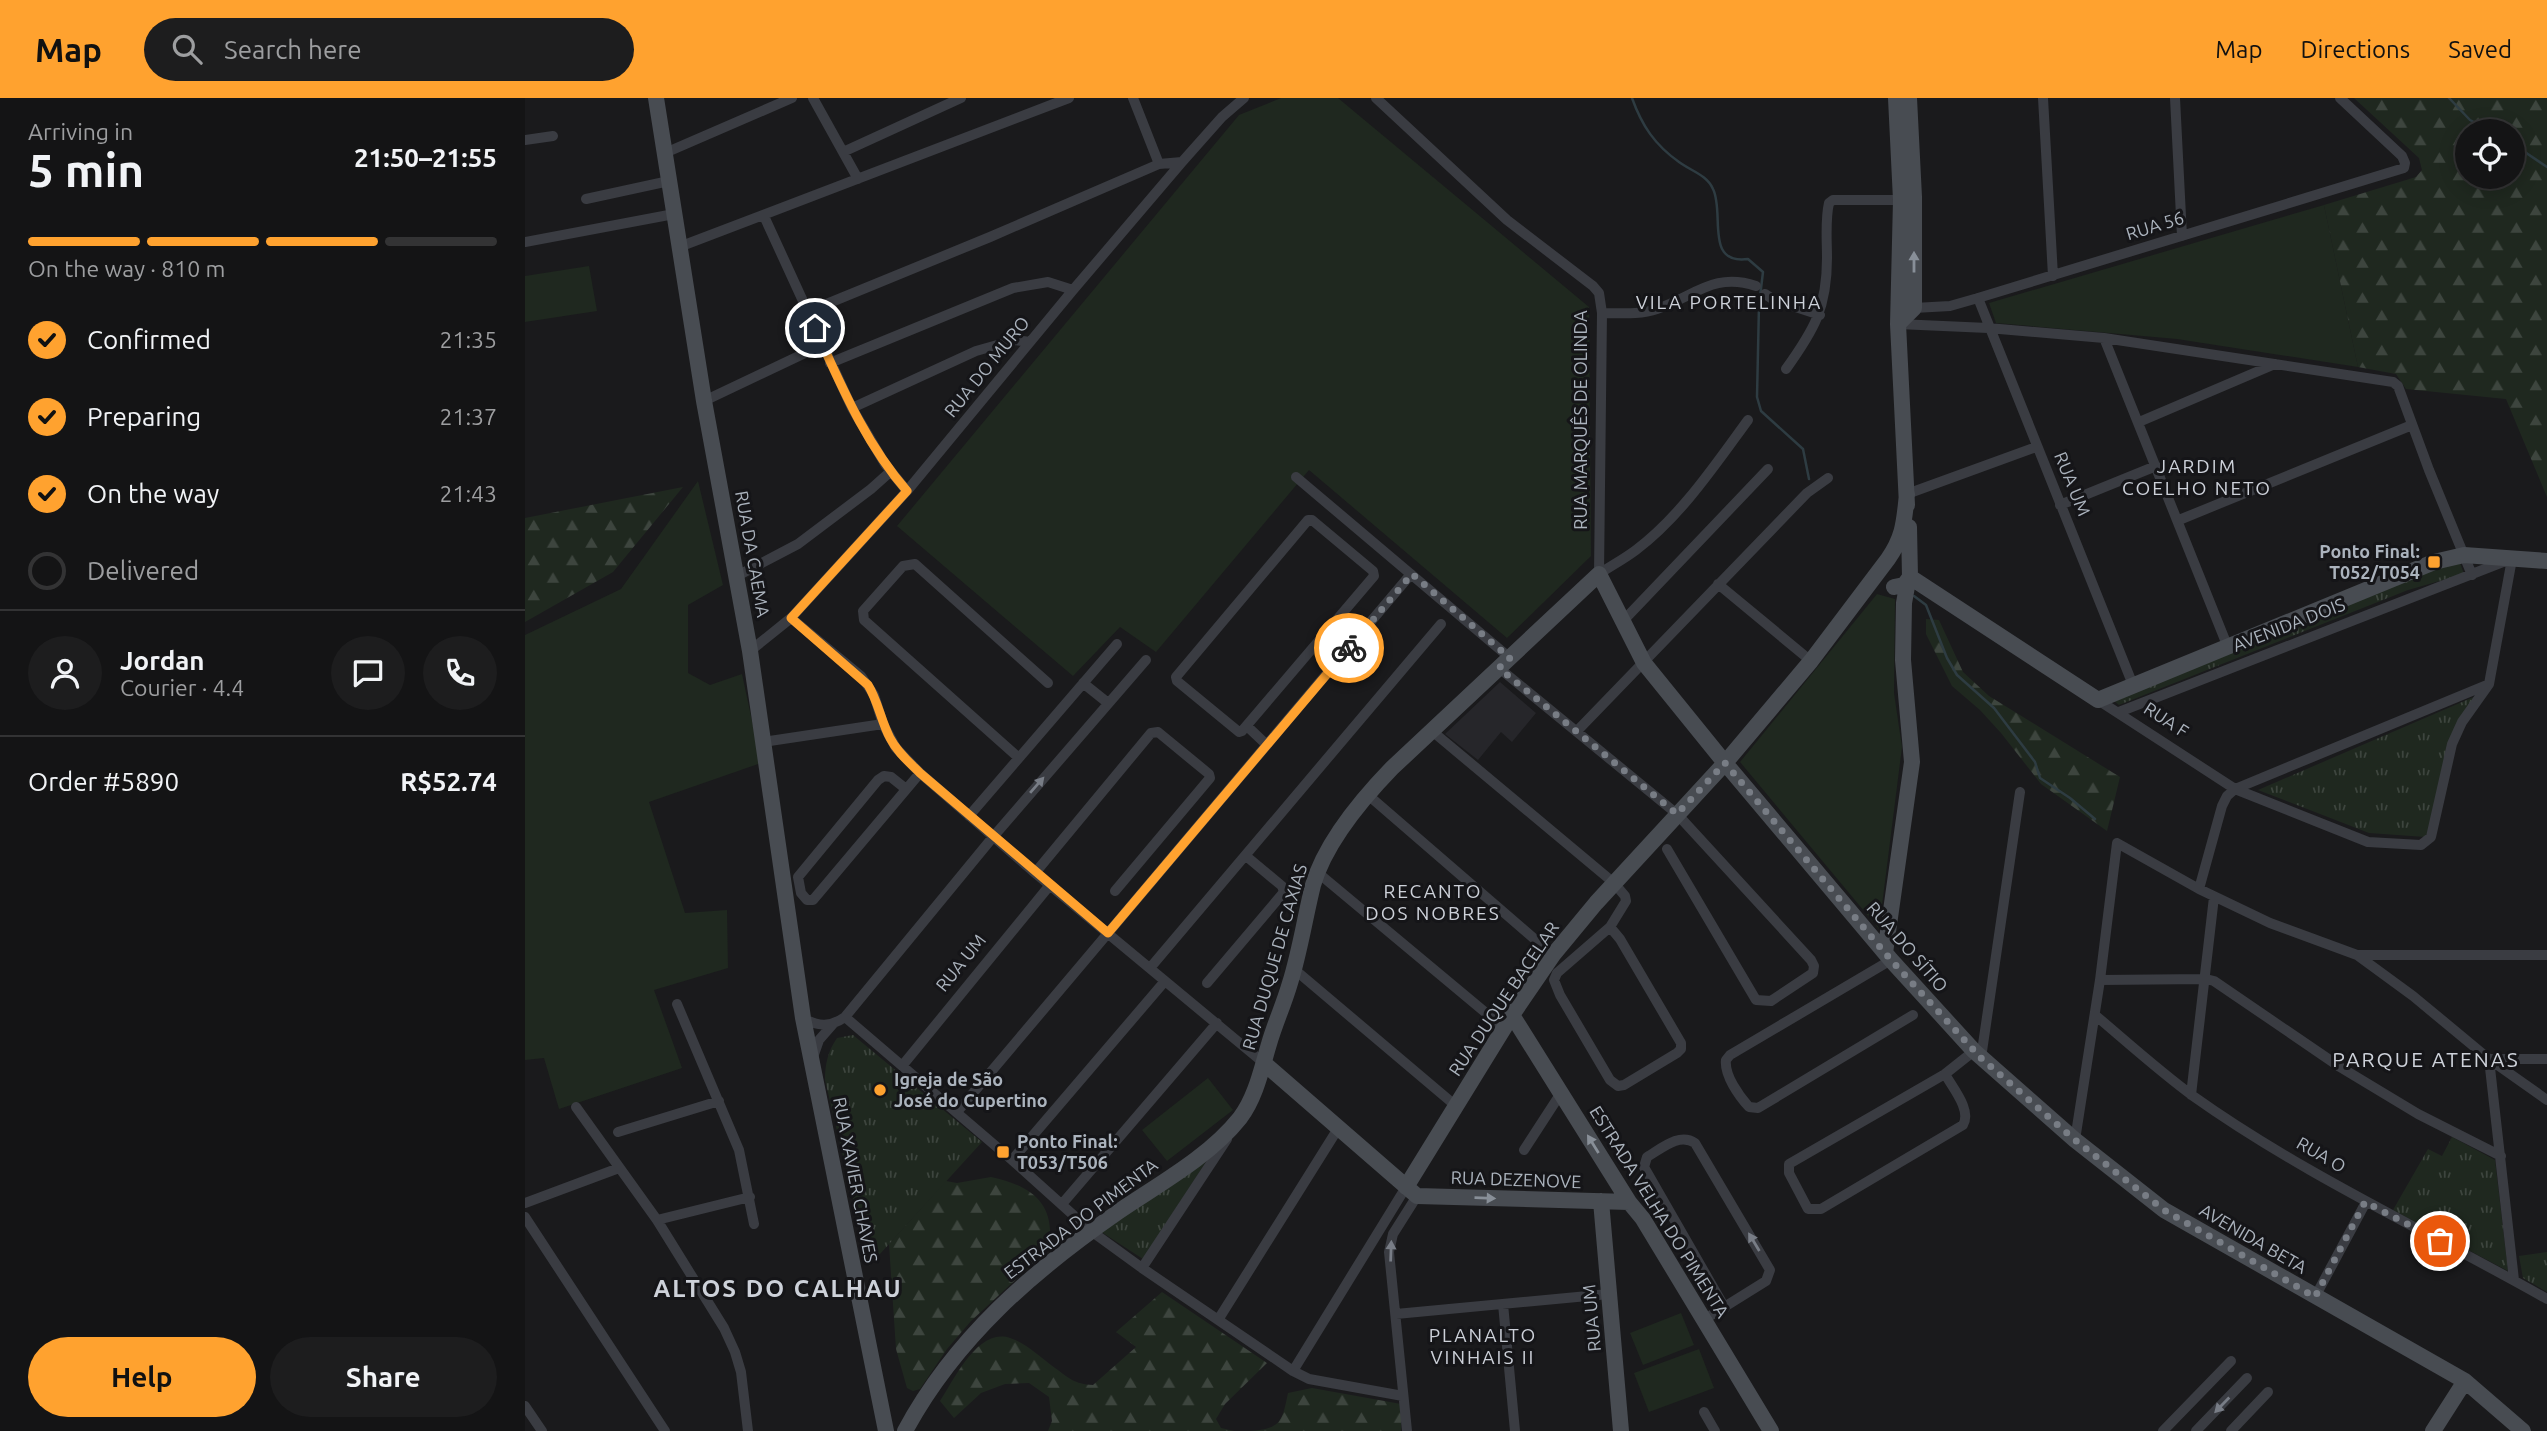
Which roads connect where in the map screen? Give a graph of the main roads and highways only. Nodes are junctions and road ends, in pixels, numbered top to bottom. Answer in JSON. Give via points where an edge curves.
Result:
{"nodes":[{"id":1,"x":656,"y":98,"type":"edge"},
{"id":2,"x":1896,"y":98,"type":"edge"},
{"id":3,"x":1909,"y":98,"type":"edge"},
{"id":4,"x":1898,"y":324,"type":"junction"},
{"id":5,"x":1907,"y":494,"type":"junction"},
{"id":6,"x":2547,"y":561,"type":"edge"},
{"id":7,"x":1885,"y":563,"type":"junction"},
{"id":8,"x":1599,"y":574,"type":"joint"},
{"id":9,"x":1897,"y":580,"type":"junction"},
{"id":10,"x":2098,"y":700,"type":"joint"},
{"id":11,"x":1725,"y":763,"type":"junction"},
{"id":12,"x":1888,"y":957,"type":"junction"},
{"id":13,"x":803,"y":1018,"type":"joint"},
{"id":14,"x":1508,"y":1022,"type":"junction"},
{"id":15,"x":1265,"y":1064,"type":"junction"},
{"id":16,"x":1242,"y":1116,"type":"joint"},
{"id":17,"x":2075,"y":1140,"type":"joint"},
{"id":18,"x":1411,"y":1192,"type":"junction"},
{"id":19,"x":1601,"y":1201,"type":"junction"},
{"id":20,"x":1629,"y":1202,"type":"junction"},
{"id":21,"x":2465,"y":1381,"type":"junction"},
{"id":22,"x":886,"y":1431,"type":"edge"},
{"id":23,"x":905,"y":1431,"type":"edge"},
{"id":24,"x":1621,"y":1431,"type":"edge"},
{"id":25,"x":1770,"y":1431,"type":"edge"},
{"id":26,"x":2433,"y":1431,"type":"edge"},
{"id":27,"x":2523,"y":1431,"type":"edge"}],
"edges":[{"from":1,"to":13,"type":"main road","name":"RUA DA CAEMA","via":[[750,651]]},
{"from":2,"to":4,"type":"main road","via":[[1901,200]]},
{"from":4,"to":3,"type":"main road","one_way":true,"via":[[1914,308]]},
{"from":4,"to":5,"type":"main road"},
{"from":5,"to":7,"type":"main road","name":"RUA DUQUE BACELAR","via":[[1902,537]]},
{"from":5,"to":9,"type":"main road"},
{"from":6,"to":10,"type":"main road","name":"AVENIDA DOIS","via":[[2464,555],[2434,562]]},
{"from":7,"to":9,"type":"main road","name":"RUA DUQUE BACELAR"},
{"from":7,"to":9,"type":"main road","name":"RUA F","via":[[1902,558]]},
{"from":8,"to":11,"type":"main road","name":"RUA MARQUÊS DE OLINDA","via":[[1644,663]]},
{"from":8,"to":15,"type":"main road","name":"RUA DUQUE DE CAXIAS","via":[[1392,768],[1332,845],[1317,872]]},
{"from":9,"to":10,"type":"main road","name":"RUA F"},
{"from":9,"to":11,"type":"main road","name":"RUA DUQUE BACELAR","via":[[1811,661]]},
{"from":9,"to":12,"type":"main road","via":[[1904,603],[1904,685],[1912,762]]},
{"from":11,"to":12,"type":"main road","name":"RUA DO SÍTIO"},
{"from":11,"to":14,"type":"main road","name":"RUA DUQUE BACELAR","via":[[1553,955]]},
{"from":12,"to":17,"type":"main road","name":"RUA DO SÍTIO","via":[[1977,1054]]},
{"from":13,"to":22,"type":"main road","name":"RUA XAVIER CHAVES"},
{"from":14,"to":18,"type":"main road","name":"RUA DUQUE BACELAR","via":[[1456,1106]]},
{"from":20,"to":14,"type":"main road","name":"ESTRADA VELHA DO PIMENTA","one_way":true,"via":[[1561,1093]]},
{"from":15,"to":16,"type":"main road","name":"RUA DUQUE DE CAXIAS"},
{"from":15,"to":18,"type":"main road"},
{"from":16,"to":23,"type":"main road","name":"ESTRADA DO PIMENTA","via":[[1190,1163],[1044,1266],[988,1316],[946,1367]]},
{"from":17,"to":21,"type":"main road","name":"AVENIDA BETA","via":[[2164,1210]]},
{"from":18,"to":19,"type":"main road","name":"RUA DEZENOVE","one_way":true},
{"from":19,"to":20,"type":"main road","name":"RUA DEZENOVE"},
{"from":19,"to":24,"type":"main road","name":"RUA UM"},
{"from":20,"to":25,"type":"main road","name":"ESTRADA VELHA DO PIMENTA"},
{"from":21,"to":26,"type":"main road"},
{"from":21,"to":27,"type":"main road","name":"AVENIDA BETA"}]}
